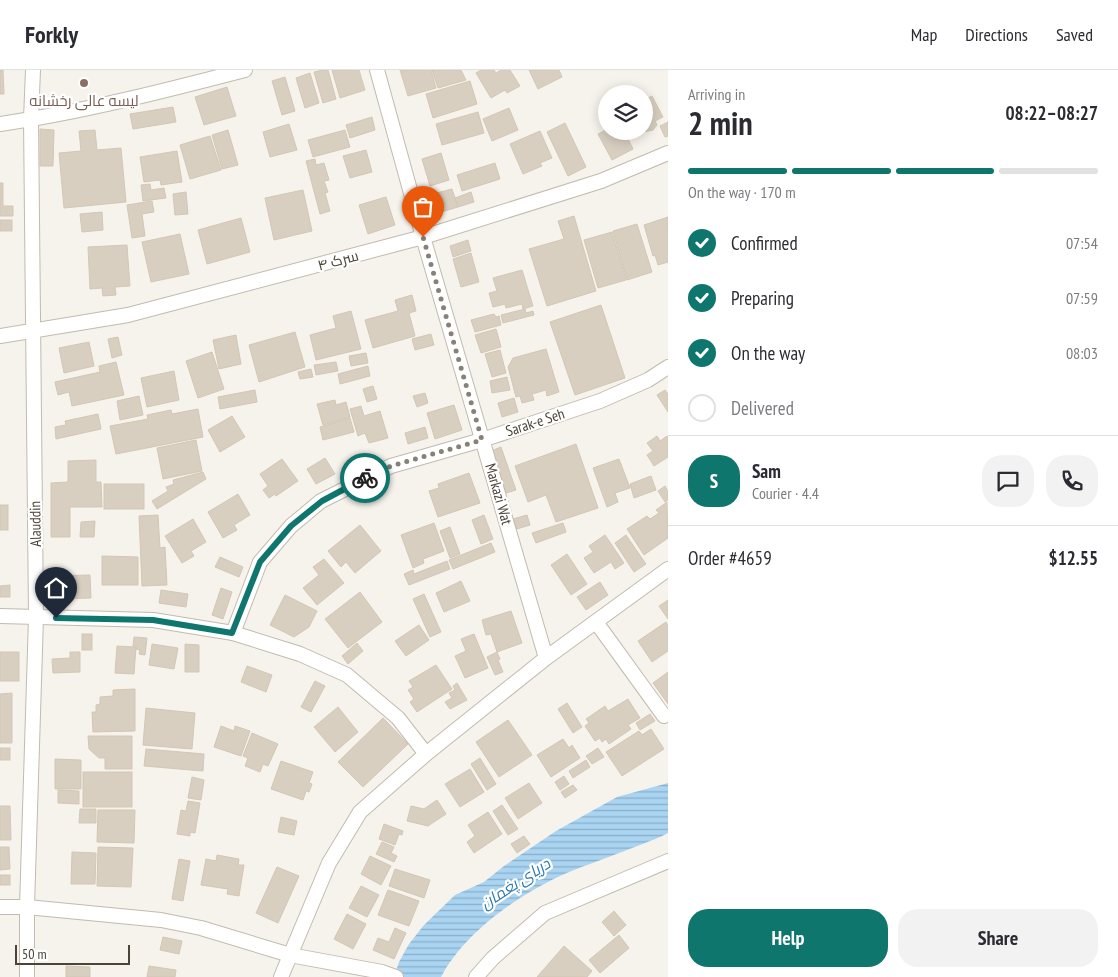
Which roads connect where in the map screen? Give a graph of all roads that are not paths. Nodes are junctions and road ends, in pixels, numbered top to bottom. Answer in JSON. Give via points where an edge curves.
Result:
{"nodes":[{"id":1,"x":33,"y":70,"type":"edge"},
{"id":2,"x":245,"y":70,"type":"edge"},
{"id":3,"x":377,"y":70,"type":"edge"},
{"id":4,"x":31,"y":119,"type":"junction"},
{"id":5,"x":0,"y":124,"type":"edge"},
{"id":6,"x":668,"y":153,"type":"edge"},
{"id":7,"x":423,"y":237,"type":"junction"},
{"id":8,"x":33,"y":332,"type":"junction"},
{"id":9,"x":0,"y":336,"type":"edge"},
{"id":10,"x":668,"y":367,"type":"edge"},
{"id":11,"x":482,"y":440,"type":"junction"},
{"id":12,"x":668,"y":569,"type":"edge"},
{"id":13,"x":0,"y":616,"type":"edge"},
{"id":14,"x":36,"y":617,"type":"junction"},
{"id":15,"x":596,"y":622,"type":"junction"},
{"id":16,"x":232,"y":633,"type":"junction"},
{"id":17,"x":546,"y":658,"type":"junction"},
{"id":18,"x":664,"y":716,"type":"dead end"},
{"id":19,"x":426,"y":754,"type":"junction"},
{"id":20,"x":668,"y":861,"type":"edge"},
{"id":21,"x":0,"y":907,"type":"edge"},
{"id":22,"x":27,"y":907,"type":"junction"},
{"id":23,"x":290,"y":955,"type":"junction"},
{"id":24,"x":27,"y":977,"type":"edge"},
{"id":25,"x":281,"y":977,"type":"edge"},
{"id":26,"x":396,"y":977,"type":"edge"},
{"id":27,"x":476,"y":977,"type":"edge"}],
"edges":[{"from":1,"to":4,"type":"street","name":"Alauddin"},
{"from":2,"to":4,"type":"street"},
{"from":3,"to":7,"type":"street","name":"Markazi Wat"},
{"from":4,"to":5,"type":"street"},
{"from":4,"to":8,"type":"street","name":"Alauddin"},
{"from":6,"to":7,"type":"street","name":"سرک ۴","via":[[601,181]]},
{"from":7,"to":8,"type":"street","name":"سرک ۴","via":[[128,315]]},
{"from":7,"to":11,"type":"street","name":"Markazi Wat"},
{"from":8,"to":9,"type":"street","name":"سرک ۴"},
{"from":8,"to":14,"type":"street","name":"Alauddin"},
{"from":10,"to":11,"type":"street","name":"Sarak-e Seh","via":[[648,380],[600,401]]},
{"from":11,"to":16,"type":"street","name":"Sarak-e Seh","via":[[391,466],[322,501],[291,526],[260,562]]},
{"from":11,"to":17,"type":"street","name":"Markazi Wat"},
{"from":12,"to":15,"type":"street"},
{"from":13,"to":14,"type":"street"},
{"from":14,"to":16,"type":"street","via":[[153,620]]},
{"from":14,"to":22,"type":"street","name":"Alauddin"},
{"from":15,"to":17,"type":"street"},
{"from":15,"to":18,"type":"street"},
{"from":16,"to":19,"type":"street","via":[[300,654],[348,675],[398,718]]},
{"from":17,"to":19,"type":"street"},
{"from":19,"to":23,"type":"street","via":[[360,812],[329,863]]},
{"from":20,"to":27,"type":"street","via":[[545,913]]},
{"from":21,"to":22,"type":"street"},
{"from":22,"to":23,"type":"street","via":[[161,920],[201,928]]},
{"from":22,"to":24,"type":"street","name":"Alauddin"},
{"from":23,"to":25,"type":"street"},
{"from":23,"to":26,"type":"street"}]}
